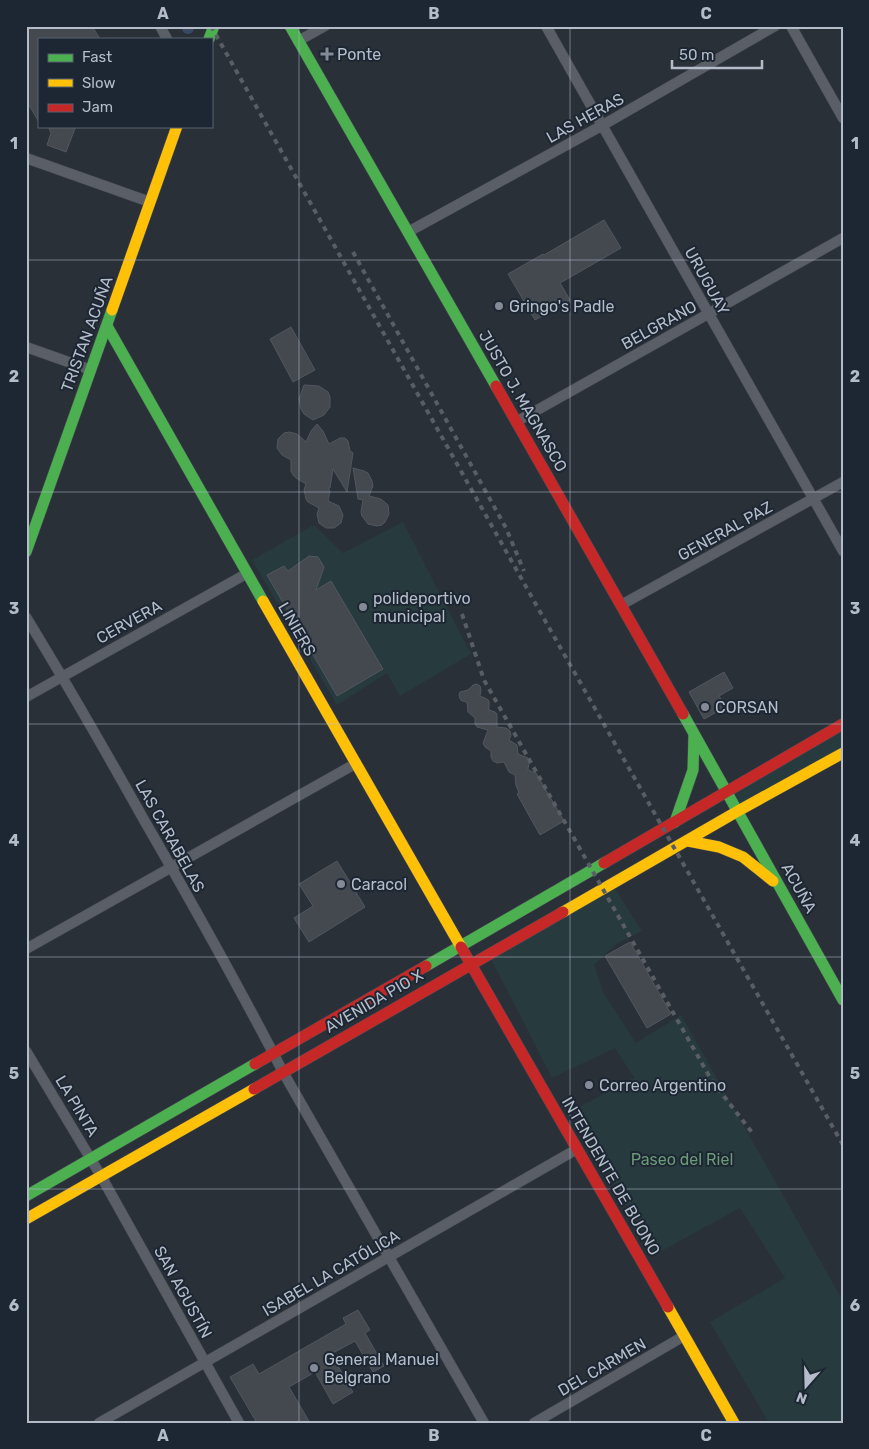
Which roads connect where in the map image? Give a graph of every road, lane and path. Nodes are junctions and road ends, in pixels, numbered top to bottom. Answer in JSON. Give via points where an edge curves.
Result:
{"nodes":[{"id":1,"x":160,"y":26,"type":"edge"},
{"id":2,"x":214,"y":26,"type":"edge"},
{"id":3,"x":290,"y":26,"type":"edge"},
{"id":4,"x":325,"y":26,"type":"edge"},
{"id":5,"x":546,"y":26,"type":"edge"},
{"id":6,"x":774,"y":26,"type":"edge"},
{"id":7,"x":791,"y":26,"type":"edge"},
{"id":8,"x":166,"y":38,"type":"edge"},
{"id":9,"x":208,"y":38,"type":"edge"},
{"id":10,"x":298,"y":40,"type":"junction"},
{"id":11,"x":843,"y":118,"type":"edge"},
{"id":12,"x":603,"y":125,"type":"junction"},
{"id":13,"x":176,"y":128,"type":"edge"},
{"id":14,"x":26,"y":158,"type":"edge"},
{"id":15,"x":150,"y":202,"type":"junction"},
{"id":16,"x":408,"y":232,"type":"junction"},
{"id":17,"x":843,"y":238,"type":"edge"},
{"id":18,"x":709,"y":315,"type":"junction"},
{"id":19,"x":107,"y":326,"type":"junction"},
{"id":20,"x":26,"y":347,"type":"edge"},
{"id":21,"x":91,"y":370,"type":"junction"},
{"id":22,"x":516,"y":422,"type":"junction"},
{"id":23,"x":843,"y":482,"type":"edge"},
{"id":24,"x":813,"y":499,"type":"junction"},
{"id":25,"x":28,"y":544,"type":"edge"},
{"id":26,"x":843,"y":551,"type":"edge"},
{"id":27,"x":246,"y":574,"type":"junction"},
{"id":28,"x":621,"y":606,"type":"junction"},
{"id":29,"x":26,"y":617,"type":"edge"},
{"id":30,"x":63,"y":676,"type":"junction"},
{"id":31,"x":26,"y":697,"type":"edge"},
{"id":32,"x":843,"y":724,"type":"edge"},
{"id":33,"x":694,"y":735,"type":"junction"},
{"id":34,"x":843,"y":753,"type":"edge"},
{"id":35,"x":355,"y":764,"type":"junction"},
{"id":36,"x":727,"y":791,"type":"junction"},
{"id":37,"x":738,"y":811,"type":"junction"},
{"id":38,"x":675,"y":822,"type":"junction"},
{"id":39,"x":688,"y":841,"type":"junction"},
{"id":40,"x":171,"y":867,"type":"junction"},
{"id":41,"x":780,"y":886,"type":"junction"},
{"id":42,"x":461,"y":946,"type":"junction"},
{"id":43,"x":26,"y":949,"type":"edge"},
{"id":44,"x":472,"y":964,"type":"junction"},
{"id":45,"x":843,"y":1000,"type":"edge"},
{"id":46,"x":26,"y":1051,"type":"edge"},
{"id":47,"x":273,"y":1054,"type":"junction"},
{"id":48,"x":283,"y":1072,"type":"junction"},
{"id":49,"x":577,"y":1149,"type":"junction"},
{"id":50,"x":91,"y":1160,"type":"junction"},
{"id":51,"x":101,"y":1176,"type":"junction"},
{"id":52,"x":26,"y":1196,"type":"edge"},
{"id":53,"x":26,"y":1219,"type":"edge"},
{"id":54,"x":388,"y":1256,"type":"junction"},
{"id":55,"x":684,"y":1336,"type":"junction"},
{"id":56,"x":205,"y":1363,"type":"junction"},
{"id":57,"x":99,"y":1423,"type":"edge"},
{"id":58,"x":239,"y":1423,"type":"edge"},
{"id":59,"x":484,"y":1423,"type":"edge"},
{"id":60,"x":534,"y":1423,"type":"edge"},
{"id":61,"x":734,"y":1423,"type":"edge"}],
"edges":[{"from":1,"to":8,"type":"street"},
{"from":2,"to":9,"type":"main road"},
{"from":3,"to":10,"type":"main road","name":"JUSTO J. MAGNASCO"},
{"from":4,"to":10,"type":"street"},
{"from":5,"to":12,"type":"street","name":"URUGUAY"},
{"from":6,"to":12,"type":"street","name":"LAS HERAS"},
{"from":7,"to":11,"type":"street"},
{"from":10,"to":16,"type":"main road","name":"JUSTO J. MAGNASCO"},
{"from":12,"to":16,"type":"street","name":"LAS HERAS"},
{"from":12,"to":18,"type":"street","name":"URUGUAY"},
{"from":13,"to":15,"type":"main road","name":"TRISTAN ACUÑA"},
{"from":14,"to":15,"type":"street"},
{"from":15,"to":19,"type":"main road","name":"TRISTAN ACUÑA"},
{"from":16,"to":22,"type":"main road","name":"JUSTO J. MAGNASCO"},
{"from":17,"to":18,"type":"street","name":"BELGRANO"},
{"from":18,"to":22,"type":"street","name":"BELGRANO"},
{"from":18,"to":24,"type":"street","name":"URUGUAY"},
{"from":19,"to":21,"type":"main road","name":"TRISTAN ACUÑA"},
{"from":19,"to":27,"type":"main road","name":"LINIERS"},
{"from":20,"to":21,"type":"street"},
{"from":21,"to":25,"type":"main road","name":"TRISTAN ACUÑA"},
{"from":22,"to":28,"type":"main road","name":"JUSTO J. MAGNASCO"},
{"from":23,"to":24,"type":"street","name":"GENERAL PAZ"},
{"from":24,"to":26,"type":"street","name":"URUGUAY"},
{"from":24,"to":28,"type":"street","name":"GENERAL PAZ"},
{"from":27,"to":30,"type":"street","name":"CERVERA"},
{"from":27,"to":35,"type":"main road","name":"LINIERS"},
{"from":28,"to":33,"type":"main road","name":"JUSTO J. MAGNASCO"},
{"from":29,"to":30,"type":"street","name":"LAS CARABELAS"},
{"from":30,"to":31,"type":"street","name":"CERVERA"},
{"from":30,"to":40,"type":"street","name":"LAS CARABELAS"},
{"from":32,"to":36,"type":"main road","name":"AVENIDA PIO X"},
{"from":33,"to":36,"type":"main road","name":"JUSTO J. MAGNASCO"},
{"from":33,"to":38,"type":"main road","via":[[693,770]]},
{"from":34,"to":37,"type":"main road","name":"AVENIDA PIO X"},
{"from":35,"to":40,"type":"street"},
{"from":35,"to":42,"type":"main road","name":"LINIERS"},
{"from":36,"to":37,"type":"main road","name":"ACUÑA"},
{"from":36,"to":38,"type":"main road","name":"AVENIDA PIO X"},
{"from":37,"to":39,"type":"main road","name":"AVENIDA PIO X"},
{"from":37,"to":41,"type":"main road","name":"ACUÑA"},
{"from":38,"to":42,"type":"main road","name":"AVENIDA PIO X"},
{"from":39,"to":41,"type":"main road","via":[[719,847],[744,857]]},
{"from":39,"to":44,"type":"main road","name":"AVENIDA PIO X"},
{"from":40,"to":43,"type":"street"},
{"from":40,"to":47,"type":"street","name":"LAS CARABELAS"},
{"from":41,"to":45,"type":"main road","name":"ACUÑA"},
{"from":42,"to":44,"type":"main road","name":"INTENDENTE DE BUONO"},
{"from":42,"to":47,"type":"main road","name":"AVENIDA PIO X"},
{"from":44,"to":48,"type":"main road","name":"AVENIDA PIO X"},
{"from":44,"to":49,"type":"main road","name":"INTENDENTE DE BUONO"},
{"from":46,"to":50,"type":"street","name":"LA PINTA"},
{"from":47,"to":48,"type":"street","name":"LAS CARABELAS"},
{"from":47,"to":50,"type":"main road","name":"AVENIDA PIO X"},
{"from":48,"to":51,"type":"main road","name":"AVENIDA PIO X"},
{"from":48,"to":54,"type":"street","name":"LAS CARABELAS"},
{"from":49,"to":54,"type":"street","name":"ISABEL LA CATÓLICA"},
{"from":49,"to":55,"type":"main road","name":"INTENDENTE DE BUONO"},
{"from":50,"to":51,"type":"street","name":"LA PINTA"},
{"from":50,"to":52,"type":"main road","name":"AVENIDA PIO X"},
{"from":51,"to":53,"type":"main road","name":"AVENIDA PIO X"},
{"from":51,"to":56,"type":"street","name":"SAN AGUSTÍN"},
{"from":54,"to":56,"type":"street","name":"ISABEL LA CATÓLICA"},
{"from":54,"to":59,"type":"street","name":"LAS CARABELAS"},
{"from":55,"to":60,"type":"street","name":"DEL CARMEN"},
{"from":55,"to":61,"type":"main road","name":"INTENDENTE DE BUONO"},
{"from":56,"to":57,"type":"street","name":"ISABEL LA CATÓLICA"},
{"from":56,"to":58,"type":"street","name":"SAN AGUSTÍN"}]}
